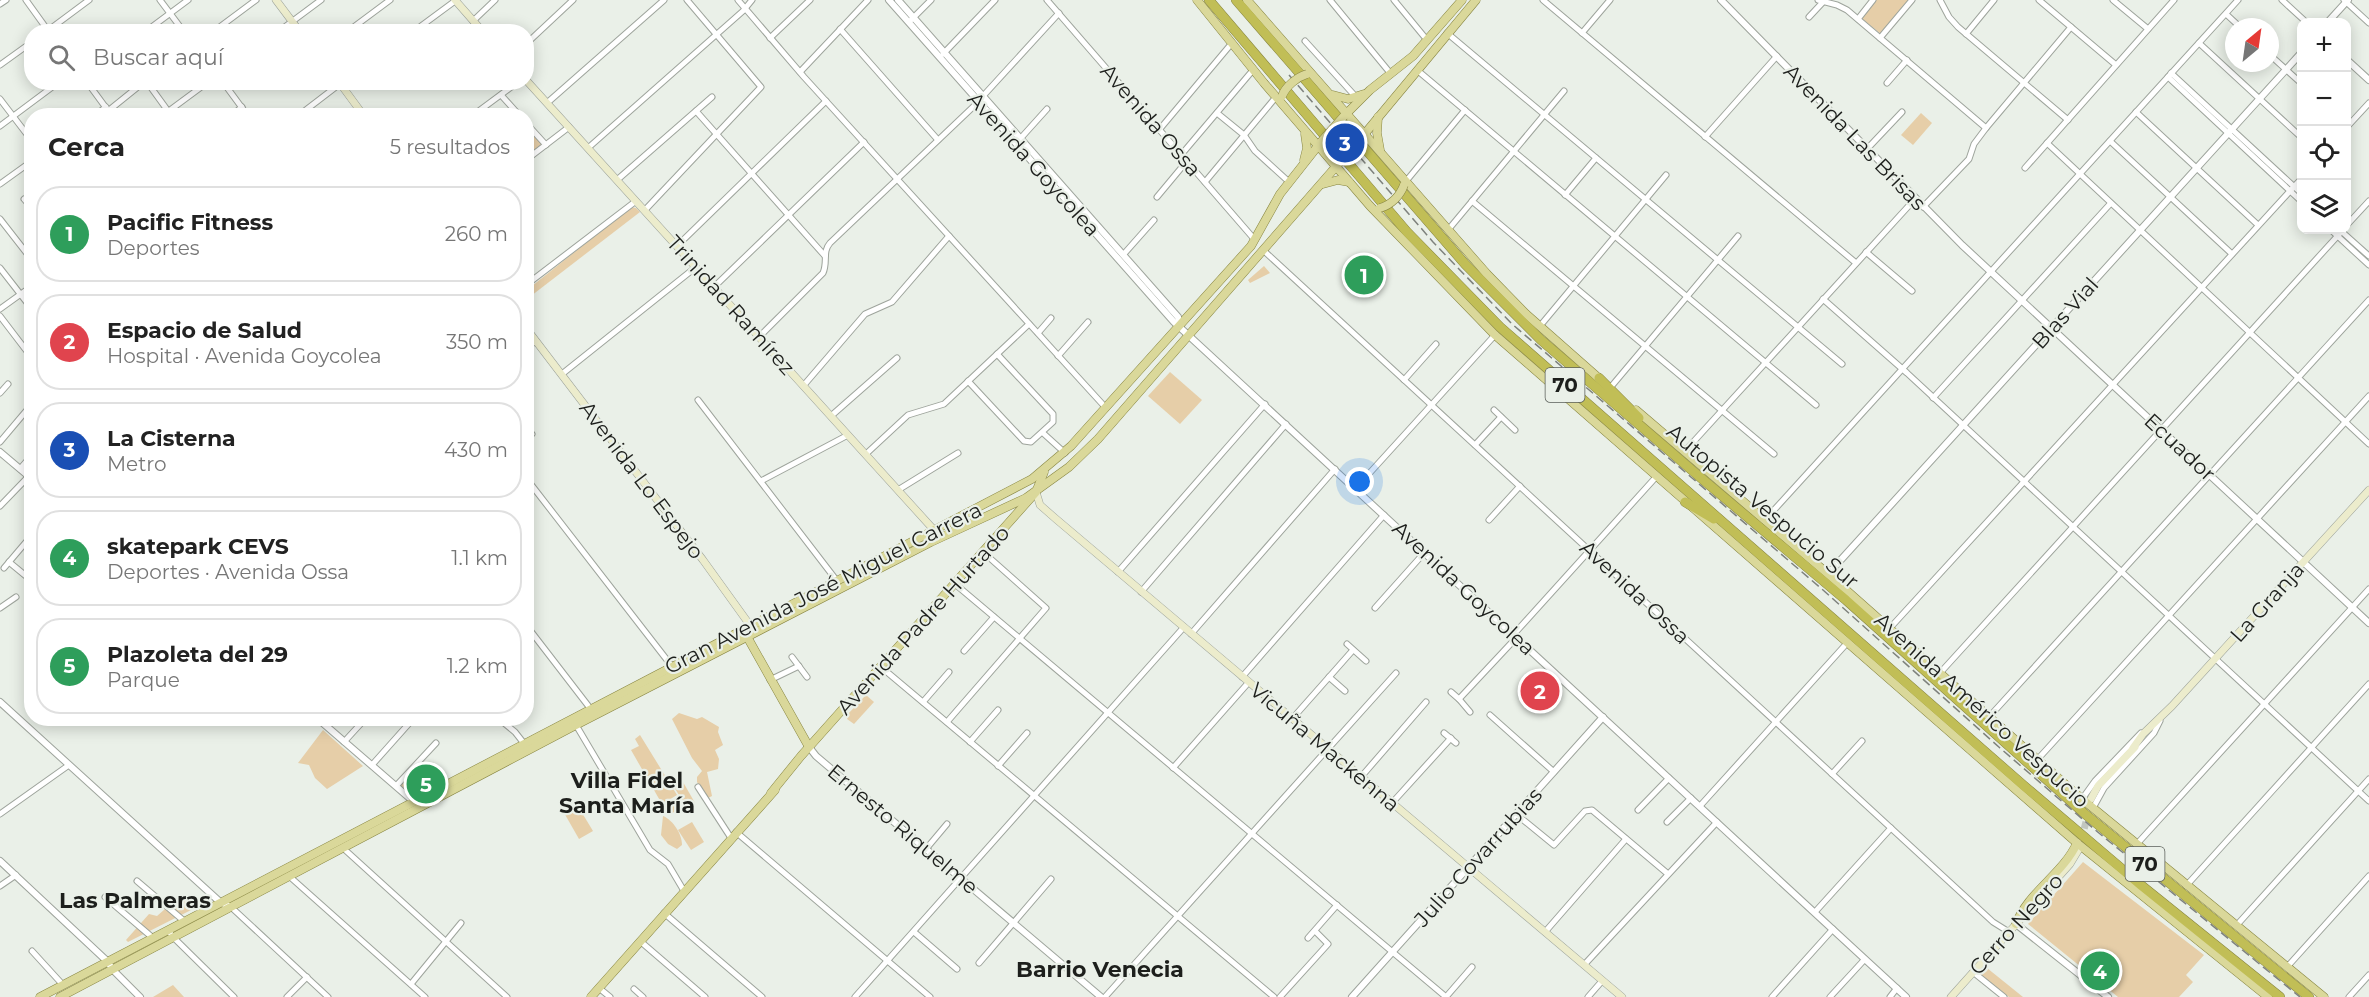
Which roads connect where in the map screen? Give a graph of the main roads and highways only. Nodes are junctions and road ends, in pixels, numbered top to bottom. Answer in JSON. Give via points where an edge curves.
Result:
{"nodes":[{"id":1,"x":276,"y":0,"type":"edge"},
{"id":2,"x":455,"y":0,"type":"edge"},
{"id":3,"x":1197,"y":0,"type":"edge"},
{"id":4,"x":1209,"y":0,"type":"edge"},
{"id":5,"x":1236,"y":0,"type":"edge"},
{"id":6,"x":1248,"y":0,"type":"edge"},
{"id":7,"x":1463,"y":0,"type":"edge"},
{"id":8,"x":1476,"y":0,"type":"edge"},
{"id":9,"x":1463,"y":15,"type":"junction"},
{"id":10,"x":294,"y":24,"type":"edge"},
{"id":11,"x":476,"y":24,"type":"edge"},
{"id":12,"x":1311,"y":74,"type":"junction"},
{"id":13,"x":534,"y":89,"type":"edge"},
{"id":14,"x":346,"y":90,"type":"edge"},
{"id":15,"x":1371,"y":90,"type":"junction"},
{"id":16,"x":1332,"y":95,"type":"junction"},
{"id":17,"x":1280,"y":99,"type":"junction"},
{"id":18,"x":358,"y":108,"type":"edge"},
{"id":19,"x":1345,"y":115,"type":"junction"},
{"id":20,"x":1379,"y":116,"type":"junction"},
{"id":21,"x":1304,"y":131,"type":"junction"},
{"id":22,"x":1363,"y":135,"type":"junction"},
{"id":23,"x":1319,"y":144,"type":"junction"},
{"id":24,"x":1380,"y":151,"type":"junction"},
{"id":25,"x":1304,"y":161,"type":"junction"},
{"id":26,"x":1338,"y":165,"type":"junction"},
{"id":27,"x":1405,"y":181,"type":"junction"},
{"id":28,"x":1349,"y":183,"type":"junction"},
{"id":29,"x":1319,"y":187,"type":"junction"},
{"id":30,"x":1370,"y":206,"type":"junction"},
{"id":31,"x":534,"y":338,"type":"edge"},
{"id":32,"x":1599,"y":378,"type":"junction"},
{"id":33,"x":1047,"y":469,"type":"junction"},
{"id":34,"x":1701,"y":478,"type":"junction"},
{"id":35,"x":2369,"y":490,"type":"edge"},
{"id":36,"x":1036,"y":492,"type":"junction"},
{"id":37,"x":1685,"y":502,"type":"junction"},
{"id":38,"x":1732,"y":528,"type":"junction"},
{"id":39,"x":934,"y":530,"type":"junction"},
{"id":40,"x":931,"y":542,"type":"junction"},
{"id":41,"x":750,"y":625,"type":"junction"},
{"id":42,"x":756,"y":633,"type":"junction"},
{"id":43,"x":745,"y":634,"type":"junction"},
{"id":44,"x":593,"y":712,"type":"junction"},
{"id":45,"x":2165,"y":714,"type":"junction"},
{"id":46,"x":526,"y":746,"type":"junction"},
{"id":47,"x":809,"y":747,"type":"junction"},
{"id":48,"x":2133,"y":748,"type":"junction"},
{"id":49,"x":2087,"y":799,"type":"junction"},
{"id":50,"x":413,"y":801,"type":"junction"},
{"id":51,"x":410,"y":812,"type":"junction"},
{"id":52,"x":344,"y":837,"type":"junction"},
{"id":53,"x":2078,"y":846,"type":"junction"},
{"id":54,"x":343,"y":848,"type":"junction"},
{"id":55,"x":2016,"y":924,"type":"joint"},
{"id":56,"x":170,"y":933,"type":"junction"},
{"id":57,"x":110,"y":966,"type":"junction"},
{"id":58,"x":65,"y":996,"type":"edge"},
{"id":59,"x":40,"y":997,"type":"edge"},
{"id":60,"x":591,"y":997,"type":"edge"},
{"id":61,"x":1622,"y":997,"type":"edge"},
{"id":62,"x":1951,"y":997,"type":"edge"},
{"id":63,"x":2268,"y":997,"type":"edge"},
{"id":64,"x":2280,"y":997,"type":"edge"},
{"id":65,"x":2309,"y":997,"type":"edge"},
{"id":66,"x":2324,"y":997,"type":"edge"}],
"edges":[{"from":1,"to":10,"type":"main road"},
{"from":2,"to":11,"type":"main road"},
{"from":3,"to":17,"type":"main road","name":"Avenida Américo Vespucio"},
{"from":4,"to":38,"type":"highway","name":"Autopista Vespucio Sur","number":"70","via":[[1407,232],[1470,299]]},
{"from":5,"to":34,"type":"highway","name":"Autopista Vespucio Sur","number":"70","via":[[1488,289],[1563,360]]},
{"from":6,"to":12,"type":"main road","name":"Avenida Américo Vespucio"},
{"from":7,"to":9,"type":"main road"},
{"from":7,"to":15,"type":"main road","name":"Gran Avenida José Miguel Carrera","via":[[1413,56]]},
{"from":8,"to":9,"type":"main road","name":"Gran Avenida José Miguel Carrera"},
{"from":9,"to":20,"type":"main road","name":"Gran Avenida José Miguel Carrera"},
{"from":12,"to":16,"type":"main road","name":"Avenida Américo Vespucio"},
{"from":12,"to":17,"type":"main road","bridge":true,"via":[[1298,78]]},
{"from":13,"to":39,"type":"main road","name":"Trinidad Ramírez"},
{"from":14,"to":18,"type":"main road"},
{"from":15,"to":16,"type":"main road","via":[[1356,98]]},
{"from":15,"to":19,"type":"main road","name":"Gran Avenida José Miguel Carrera"},
{"from":16,"to":19,"type":"main road","name":"Avenida Américo Vespucio"},
{"from":17,"to":21,"type":"main road","name":"Avenida Américo Vespucio"},
{"from":19,"to":22,"type":"main road","name":"Avenida Américo Vespucio"},
{"from":19,"to":23,"type":"main road","name":"Gran Avenida José Miguel Carrera","bridge":true},
{"from":20,"to":22,"type":"main road","name":"Gran Avenida José Miguel Carrera"},
{"from":20,"to":24,"type":"main road"},
{"from":21,"to":23,"type":"main road","name":"Avenida Américo Vespucio"},
{"from":21,"to":25,"type":"main road"},
{"from":22,"to":24,"type":"main road","name":"Avenida Américo Vespucio"},
{"from":22,"to":26,"type":"main road","name":"Gran Avenida José Miguel Carrera","bridge":true},
{"from":23,"to":25,"type":"main road","name":"Gran Avenida José Miguel Carrera"},
{"from":23,"to":26,"type":"main road","name":"Avenida Américo Vespucio"},
{"from":24,"to":27,"type":"main road","name":"Avenida Américo Vespucio"},
{"from":25,"to":33,"type":"main road","name":"Gran Avenida José Miguel Carrera","via":[[1275,201],[1255,240]]},
{"from":26,"to":28,"type":"main road","name":"Avenida Américo Vespucio"},
{"from":26,"to":29,"type":"main road","name":"Gran Avenida José Miguel Carrera"},
{"from":27,"to":30,"type":"main road","bridge":true,"via":[[1398,197],[1388,205]]},
{"from":27,"to":32,"type":"main road","name":"Avenida Américo Vespucio","via":[[1500,287]]},
{"from":28,"to":29,"type":"main road","via":[[1335,180]]},
{"from":28,"to":30,"type":"main road","name":"Avenida Américo Vespucio"},
{"from":29,"to":36,"type":"main road","name":"Gran Avenida José Miguel Carrera","via":[[1083,455]]},
{"from":30,"to":37,"type":"main road","name":"Avenida Américo Vespucio","via":[[1495,335]]},
{"from":31,"to":41,"type":"main road","name":"Avenida Lo Espejo"},
{"from":32,"to":34,"type":"highway"},
{"from":32,"to":49,"type":"main road","name":"Avenida Américo Vespucio","via":[[2037,760]]},
{"from":33,"to":36,"type":"main road"},
{"from":33,"to":39,"type":"main road","name":"Gran Avenida José Miguel Carrera"},
{"from":34,"to":65,"type":"highway","name":"Autopista Vespucio Sur","number":"70","via":[[1839,594],[2094,821]]},
{"from":35,"to":45,"type":"main road","name":"La Granja"},
{"from":36,"to":40,"type":"main road","name":"Gran Avenida José Miguel Carrera"},
{"from":36,"to":47,"type":"main road","name":"Avenida Padre Hurtado"},
{"from":36,"to":61,"type":"main road","name":"Vicuña Mackenna","via":[[1043,508]]},
{"from":37,"to":38,"type":"highway"},
{"from":37,"to":53,"type":"main road","name":"Avenida Américo Vespucio"},
{"from":38,"to":64,"type":"highway","name":"Autopista Vespucio Sur","number":"70","via":[[2023,785]]},
{"from":39,"to":40,"type":"main road"},
{"from":39,"to":41,"type":"main road","name":"Gran Avenida José Miguel Carrera"},
{"from":40,"to":42,"type":"main road","name":"Gran Avenida José Miguel Carrera"},
{"from":41,"to":42,"type":"main road","name":"Avenida Lo Espejo"},
{"from":41,"to":43,"type":"main road","name":"Gran Avenida José Miguel Carrera"},
{"from":42,"to":43,"type":"main road","name":"Gran Avenida José Miguel Carrera"},
{"from":43,"to":44,"type":"main road","name":"Gran Avenida José Miguel Carrera","via":[[677,674]]},
{"from":43,"to":44,"type":"main road","name":"Gran Avenida José Miguel Carrera","via":[[672,666]]},
{"from":43,"to":47,"type":"main road","name":"Ernesto Riquelme"},
{"from":44,"to":46,"type":"main road","name":"Gran Avenida José Miguel Carrera"},
{"from":44,"to":46,"type":"main road","name":"Gran Avenida José Miguel Carrera","via":[[576,726]]},
{"from":45,"to":48,"type":"main road","name":"La Granja"},
{"from":45,"to":48,"type":"main road","name":"La Granja"},
{"from":46,"to":50,"type":"main road","name":"Gran Avenida José Miguel Carrera"},
{"from":46,"to":51,"type":"main road","name":"Gran Avenida José Miguel Carrera"},
{"from":47,"to":60,"type":"main road","name":"Avenida Padre Hurtado","via":[[788,779],[771,793]]},
{"from":48,"to":49,"type":"main road","name":"La Granja"},
{"from":49,"to":66,"type":"main road","name":"Avenida Américo Vespucio","via":[[2136,845]]},
{"from":50,"to":51,"type":"main road"},
{"from":50,"to":52,"type":"main road","name":"Gran Avenida José Miguel Carrera"},
{"from":51,"to":54,"type":"main road","name":"Gran Avenida José Miguel Carrera"},
{"from":52,"to":54,"type":"main road"},
{"from":52,"to":56,"type":"main road","name":"Gran Avenida José Miguel Carrera","via":[[184,921]]},
{"from":53,"to":55,"type":"main road"},
{"from":53,"to":63,"type":"main road","name":"Avenida Américo Vespucio"},
{"from":54,"to":56,"type":"main road","name":"Gran Avenida José Miguel Carrera","via":[[231,907]]},
{"from":55,"to":62,"type":"main road","name":"Cerro Negro"},
{"from":56,"to":57,"type":"main road","name":"Gran Avenida José Miguel Carrera"},
{"from":56,"to":57,"type":"main road","name":"Gran Avenida José Miguel Carrera","via":[[153,938]]},
{"from":57,"to":58,"type":"main road","name":"Gran Avenida José Miguel Carrera"},
{"from":57,"to":59,"type":"main road","name":"Gran Avenida José Miguel Carrera"}]}
